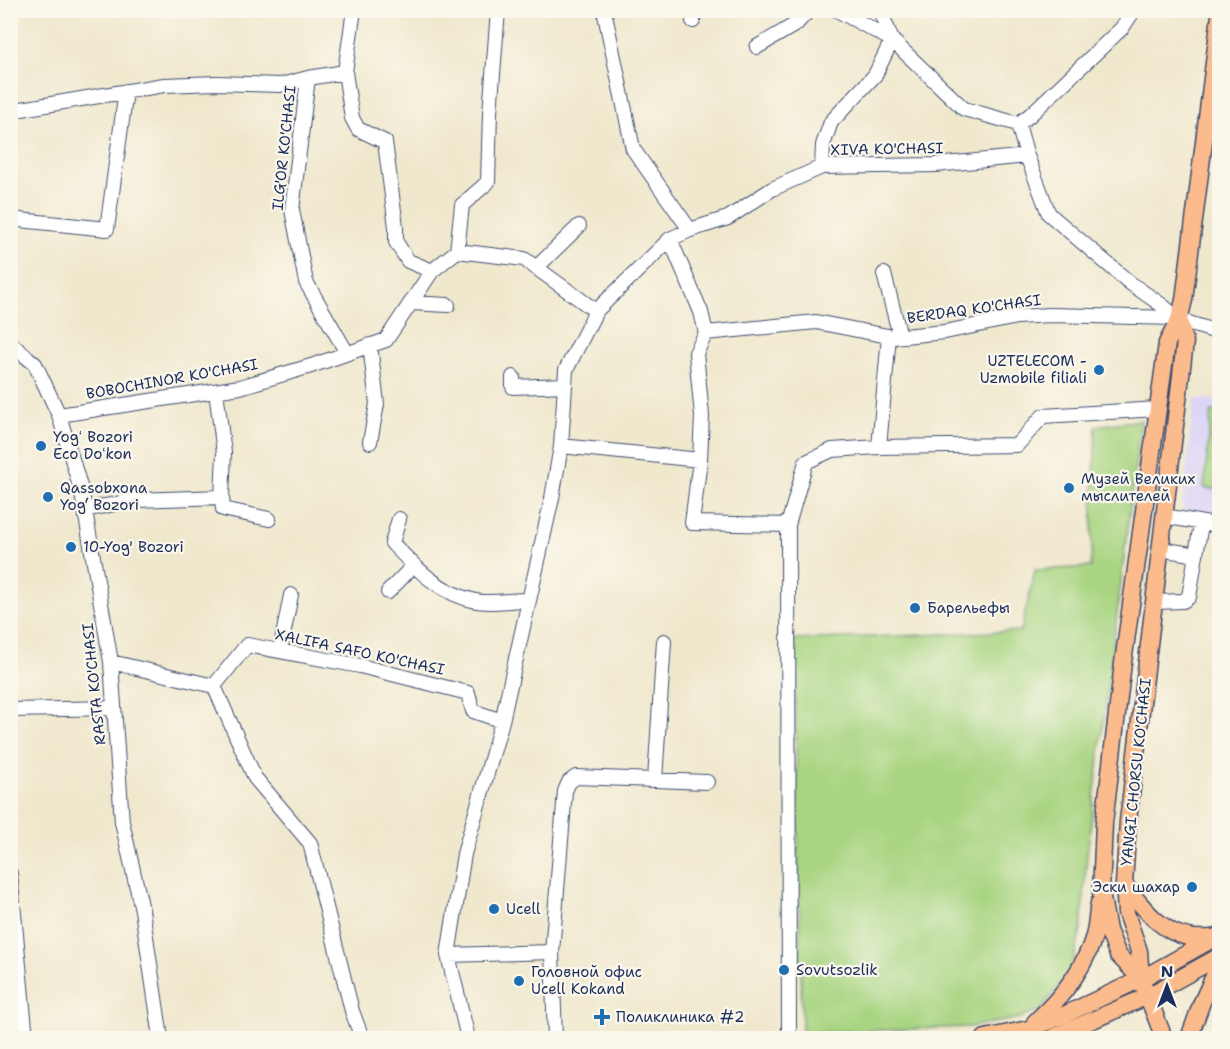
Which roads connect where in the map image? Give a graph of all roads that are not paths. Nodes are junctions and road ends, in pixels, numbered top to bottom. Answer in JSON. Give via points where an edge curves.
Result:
{"nodes":[{"id":1,"x":354,"y":10,"type":"edge"},
{"id":2,"x":498,"y":10,"type":"edge"},
{"id":3,"x":604,"y":10,"type":"edge"},
{"id":4,"x":809,"y":10,"type":"edge"},
{"id":5,"x":837,"y":10,"type":"edge"},
{"id":6,"x":879,"y":10,"type":"edge"},
{"id":7,"x":1134,"y":10,"type":"edge"},
{"id":8,"x":1220,"y":15,"type":"edge"},
{"id":9,"x":892,"y":40,"type":"junction"},
{"id":10,"x":757,"y":47,"type":"dead end"},
{"id":11,"x":345,"y":72,"type":"junction"},
{"id":12,"x":308,"y":78,"type":"junction"},
{"id":13,"x":126,"y":91,"type":"junction"},
{"id":14,"x":10,"y":111,"type":"edge"},
{"id":15,"x":1213,"y":121,"type":"edge"},
{"id":16,"x":1018,"y":124,"type":"junction"},
{"id":17,"x":1028,"y":156,"type":"junction"},
{"id":18,"x":822,"y":167,"type":"junction"},
{"id":19,"x":10,"y":219,"type":"edge"},
{"id":20,"x":579,"y":226,"type":"dead end"},
{"id":21,"x":690,"y":230,"type":"junction"},
{"id":22,"x":670,"y":239,"type":"junction"},
{"id":23,"x":457,"y":251,"type":"junction"},
{"id":24,"x":536,"y":268,"type":"junction"},
{"id":25,"x":432,"y":272,"type":"junction"},
{"id":26,"x":884,"y":274,"type":"dead end"},
{"id":27,"x":411,"y":303,"type":"junction"},
{"id":28,"x":448,"y":305,"type":"dead end"},
{"id":29,"x":596,"y":311,"type":"junction"},
{"id":30,"x":1178,"y":319,"type":"junction"},
{"id":31,"x":706,"y":333,"type":"junction"},
{"id":32,"x":1220,"y":333,"type":"edge"},
{"id":33,"x":894,"y":336,"type":"junction"},
{"id":34,"x":10,"y":343,"type":"edge"},
{"id":35,"x":370,"y":345,"type":"junction"},
{"id":36,"x":347,"y":353,"type":"junction"},
{"id":37,"x":513,"y":377,"type":"dead end"},
{"id":38,"x":565,"y":385,"type":"junction"},
{"id":39,"x":216,"y":391,"type":"junction"},
{"id":40,"x":1158,"y":409,"type":"junction"},
{"id":41,"x":59,"y":415,"type":"junction"},
{"id":42,"x":370,"y":442,"type":"dead end"},
{"id":43,"x":561,"y":446,"type":"junction"},
{"id":44,"x":879,"y":447,"type":"junction"},
{"id":45,"x":700,"y":460,"type":"junction"},
{"id":46,"x":222,"y":497,"type":"junction"},
{"id":47,"x":84,"y":510,"type":"junction"},
{"id":48,"x":1164,"y":516,"type":"junction"},
{"id":49,"x":269,"y":519,"type":"dead end"},
{"id":50,"x":399,"y":519,"type":"dead end"},
{"id":51,"x":1201,"y":524,"type":"junction"},
{"id":52,"x":788,"y":525,"type":"junction"},
{"id":53,"x":1220,"y":526,"type":"edge"},
{"id":54,"x":1161,"y":549,"type":"junction"},
{"id":55,"x":1196,"y":555,"type":"junction"},
{"id":56,"x":414,"y":565,"type":"junction"},
{"id":57,"x":388,"y":592,"type":"dead end"},
{"id":58,"x":291,"y":595,"type":"dead end"},
{"id":59,"x":528,"y":600,"type":"junction"},
{"id":60,"x":1155,"y":603,"type":"junction"},
{"id":61,"x":664,"y":641,"type":"dead end"},
{"id":62,"x":280,"y":651,"type":"junction"},
{"id":63,"x":111,"y":662,"type":"junction"},
{"id":64,"x":214,"y":686,"type":"junction"},
{"id":65,"x":114,"y":708,"type":"junction"},
{"id":66,"x":10,"y":710,"type":"edge"},
{"id":67,"x":502,"y":721,"type":"junction"},
{"id":68,"x":655,"y":780,"type":"junction"},
{"id":69,"x":707,"y":782,"type":"dead end"},
{"id":70,"x":10,"y":873,"type":"edge"},
{"id":71,"x":1124,"y":884,"type":"junction"},
{"id":72,"x":1101,"y":893,"type":"junction"},
{"id":73,"x":1216,"y":936,"type":"edge"},
{"id":74,"x":552,"y":952,"type":"junction"},
{"id":75,"x":448,"y":955,"type":"junction"},
{"id":76,"x":1220,"y":956,"type":"edge"},
{"id":77,"x":1220,"y":963,"type":"edge"},
{"id":78,"x":1141,"y":979,"type":"junction"},
{"id":79,"x":1148,"y":996,"type":"junction"},
{"id":80,"x":1028,"y":1029,"type":"junction"},
{"id":81,"x":26,"y":1038,"type":"edge"},
{"id":82,"x":161,"y":1038,"type":"edge"},
{"id":83,"x":363,"y":1038,"type":"edge"},
{"id":84,"x":468,"y":1038,"type":"edge"},
{"id":85,"x":555,"y":1038,"type":"edge"},
{"id":86,"x":789,"y":1038,"type":"edge"},
{"id":87,"x":985,"y":1038,"type":"edge"},
{"id":88,"x":1057,"y":1038,"type":"edge"},
{"id":89,"x":1164,"y":1038,"type":"edge"},
{"id":90,"x":1190,"y":1038,"type":"edge"}],
"edges":[{"from":1,"to":11,"type":"street"},
{"from":2,"to":23,"type":"street","via":[[489,113],[488,182],[462,205]]},
{"from":3,"to":21,"type":"street","via":[[633,149]]},
{"from":4,"to":10,"type":"street","via":[[796,24]]},
{"from":5,"to":9,"type":"street"},
{"from":6,"to":9,"type":"street"},
{"from":7,"to":16,"type":"street","via":[[1122,28]]},
{"from":8,"to":15,"type":"main road","name":"YANGI CHORSU KO'CHASI"},
{"from":9,"to":16,"type":"street","via":[[964,109]]},
{"from":9,"to":18,"type":"street","via":[[875,75],[831,122],[823,145]]},
{"from":11,"to":12,"type":"street"},
{"from":11,"to":25,"type":"street","via":[[352,118],[358,129],[385,142],[396,242],[408,261]]},
{"from":12,"to":13,"type":"street","via":[[281,85],[207,83]]},
{"from":12,"to":36,"type":"street","name":"ILG'OR KO'CHASI","via":[[292,210],[306,282]]},
{"from":13,"to":14,"type":"street"},
{"from":13,"to":19,"type":"street","via":[[108,229]]},
{"from":15,"to":30,"type":"main road","name":"YANGI CHORSU KO'CHASI"},
{"from":16,"to":17,"type":"street"},
{"from":17,"to":18,"type":"street","name":"XIVA KO'CHASI","via":[[935,165]]},
{"from":17,"to":30,"type":"street","via":[[1049,214]]},
{"from":18,"to":21,"type":"street","name":"XIVA KO'CHASI","via":[[772,189],[728,218]]},
{"from":20,"to":24,"type":"street"},
{"from":21,"to":22,"type":"street","name":"XIVA KO'CHASI"},
{"from":22,"to":29,"type":"street","name":"XIVA KO'CHASI"},
{"from":22,"to":31,"type":"street"},
{"from":23,"to":24,"type":"street","via":[[524,259]]},
{"from":23,"to":25,"type":"street","name":"BOBOCHINOR KO'CHASI"},
{"from":24,"to":29,"type":"street"},
{"from":25,"to":27,"type":"street","name":"BOBOCHINOR KO'CHASI"},
{"from":26,"to":33,"type":"street"},
{"from":27,"to":28,"type":"street"},
{"from":27,"to":35,"type":"street","name":"BOBOCHINOR KO'CHASI","via":[[386,339]]},
{"from":29,"to":38,"type":"street","name":"XIVA KO'CHASI","via":[[566,370]]},
{"from":30,"to":32,"type":"street"},
{"from":30,"to":33,"type":"street","name":"BERDAQ KO'CHASI","via":[[1028,316],[945,332]]},
{"from":30,"to":40,"type":"main road","name":"YANGI CHORSU KO'CHASI","via":[[1167,343]]},
{"from":30,"to":48,"type":"main road","name":"YANGI CHORSU KO'CHASI","via":[[1185,342]]},
{"from":31,"to":33,"type":"street","name":"BERDAQ KO'CHASI","via":[[816,322]]},
{"from":31,"to":45,"type":"street","via":[[696,353],[702,416]]},
{"from":33,"to":44,"type":"street"},
{"from":34,"to":41,"type":"street","name":"RASTA KO'CHASI","via":[[35,364]]},
{"from":35,"to":36,"type":"street","name":"BOBOCHINOR KO'CHASI"},
{"from":35,"to":42,"type":"street","via":[[377,404]]},
{"from":36,"to":39,"type":"street","name":"BOBOCHINOR KO'CHASI"},
{"from":37,"to":38,"type":"street","via":[[513,387]]},
{"from":38,"to":43,"type":"street","name":"XIVA KO'CHASI"},
{"from":39,"to":41,"type":"street","name":"BOBOCHINOR KO'CHASI"},
{"from":39,"to":46,"type":"street","via":[[224,453]]},
{"from":40,"to":44,"type":"street","via":[[1043,416],[1017,445]]},
{"from":40,"to":72,"type":"main road","name":"YANGI CHORSU KO'CHASI","via":[[1104,823]]},
{"from":41,"to":47,"type":"street","name":"RASTA KO'CHASI"},
{"from":43,"to":45,"type":"street"},
{"from":43,"to":59,"type":"street","name":"XIVA KO'CHASI"},
{"from":44,"to":52,"type":"street","via":[[832,450],[806,462]]},
{"from":45,"to":52,"type":"street","via":[[692,523]]},
{"from":46,"to":47,"type":"street","via":[[136,500]]},
{"from":46,"to":49,"type":"street","via":[[223,509]]},
{"from":47,"to":63,"type":"street","name":"RASTA KO'CHASI"},
{"from":48,"to":51,"type":"street"},
{"from":48,"to":54,"type":"main road","name":"YANGI CHORSU KO'CHASI"},
{"from":50,"to":56,"type":"street","via":[[392,543]]},
{"from":51,"to":53,"type":"street"},
{"from":51,"to":55,"type":"street"},
{"from":52,"to":86,"type":"street"},
{"from":54,"to":55,"type":"street"},
{"from":54,"to":60,"type":"main road","name":"YANGI CHORSU KO'CHASI"},
{"from":55,"to":60,"type":"street","via":[[1189,597]]},
{"from":56,"to":57,"type":"street"},
{"from":56,"to":59,"type":"street","via":[[439,587],[476,601]]},
{"from":58,"to":62,"type":"street"},
{"from":59,"to":67,"type":"street","name":"XIVA KO'CHASI"},
{"from":60,"to":71,"type":"main road","name":"YANGI CHORSU KO'CHASI"},
{"from":61,"to":68,"type":"street"},
{"from":62,"to":64,"type":"street","name":"XALIFA SAFO KO'CHASI","via":[[247,645]]},
{"from":62,"to":67,"type":"street","name":"XALIFA SAFO KO'CHASI","via":[[468,693],[473,711]]},
{"from":63,"to":64,"type":"street"},
{"from":63,"to":65,"type":"street","name":"RASTA KO'CHASI"},
{"from":64,"to":83,"type":"street","via":[[255,778],[310,843],[352,1011]]},
{"from":65,"to":66,"type":"street"},
{"from":65,"to":82,"type":"street","name":"RASTA KO'CHASI","via":[[122,822],[142,910]]},
{"from":67,"to":75,"type":"street","name":"XIVA KO'CHASI","via":[[464,854]]},
{"from":68,"to":69,"type":"street"},
{"from":68,"to":74,"type":"street","via":[[576,777],[569,782],[565,791]]},
{"from":70,"to":81,"type":"street"},
{"from":71,"to":73,"type":"main road","via":[[1151,917],[1167,928],[1187,937]]},
{"from":71,"to":78,"type":"main road","name":"YANGI CHORSU KO'CHASI","via":[[1126,913],[1139,951]]},
{"from":72,"to":78,"type":"main road","name":"YANGI CHORSU KO'CHASI","via":[[1108,930],[1118,955]]},
{"from":72,"to":80,"type":"main road","via":[[1094,936],[1083,963],[1067,988]]},
{"from":73,"to":78,"type":"main road"},
{"from":74,"to":75,"type":"street"},
{"from":74,"to":85,"type":"street"},
{"from":75,"to":84,"type":"street"},
{"from":76,"to":79,"type":"main road"},
{"from":77,"to":90,"type":"main road"},
{"from":78,"to":79,"type":"main road"},
{"from":78,"to":80,"type":"main road"},
{"from":79,"to":88,"type":"main road"},
{"from":79,"to":89,"type":"main road"},
{"from":80,"to":87,"type":"main road"}]}
